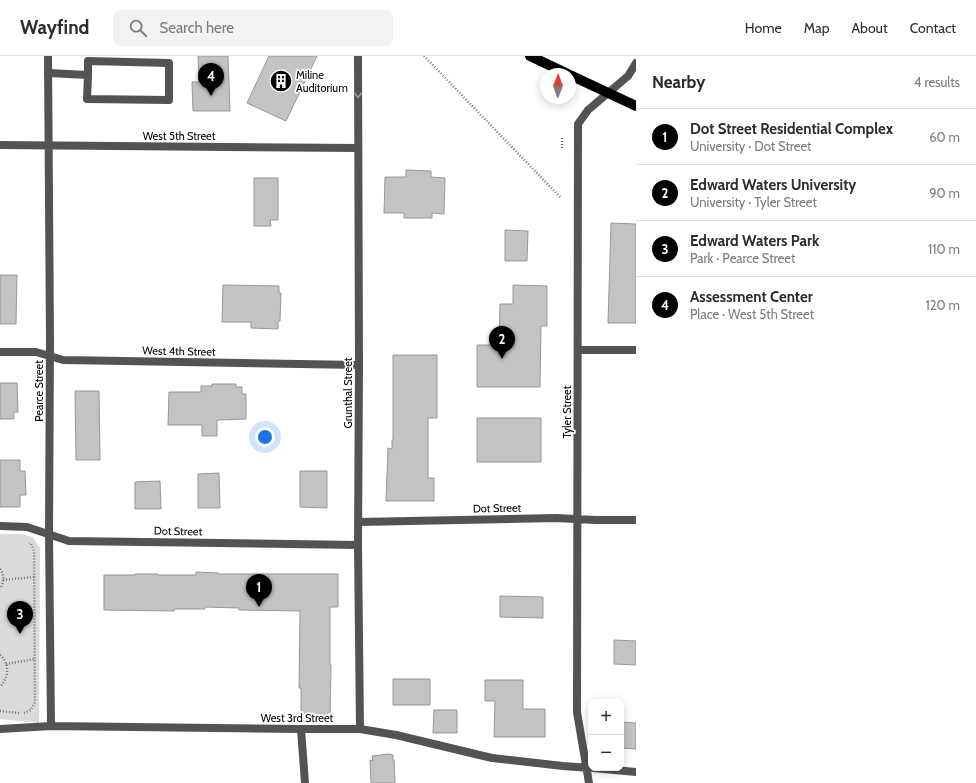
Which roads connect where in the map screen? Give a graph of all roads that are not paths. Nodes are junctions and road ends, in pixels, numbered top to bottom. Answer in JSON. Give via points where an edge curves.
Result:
{"nodes":[{"id":1,"x":48,"y":56,"type":"edge"},
{"id":2,"x":358,"y":56,"type":"edge"},
{"id":3,"x":530,"y":56,"type":"edge"},
{"id":4,"x":636,"y":63,"type":"edge"},
{"id":5,"x":555,"y":68,"type":"edge"},
{"id":6,"x":48,"y":73,"type":"junction"},
{"id":7,"x":88,"y":75,"type":"junction"},
{"id":8,"x":576,"y":78,"type":"edge"},
{"id":9,"x":608,"y":93,"type":"junction"},
{"id":10,"x":636,"y":106,"type":"edge"},
{"id":11,"x":0,"y":145,"type":"edge"},
{"id":12,"x":48,"y":146,"type":"junction"},
{"id":13,"x":358,"y":148,"type":"junction"},
{"id":14,"x":578,"y":350,"type":"junction"},
{"id":15,"x":636,"y":350,"type":"edge"},
{"id":16,"x":0,"y":352,"type":"edge"},
{"id":17,"x":50,"y":356,"type":"junction"},
{"id":18,"x":359,"y":364,"type":"junction"},
{"id":19,"x":577,"y":519,"type":"junction"},
{"id":20,"x":636,"y":520,"type":"edge"},
{"id":21,"x":359,"y":522,"type":"junction"},
{"id":22,"x":0,"y":526,"type":"edge"},
{"id":23,"x":49,"y":534,"type":"junction"},
{"id":24,"x":358,"y":545,"type":"junction"},
{"id":25,"x":51,"y":726,"type":"junction"},
{"id":26,"x":0,"y":729,"type":"edge"},
{"id":27,"x":300,"y":729,"type":"junction"},
{"id":28,"x":360,"y":729,"type":"junction"},
{"id":29,"x":588,"y":759,"type":"edge"},
{"id":30,"x":588,"y":768,"type":"edge"},
{"id":31,"x":590,"y":771,"type":"edge"},
{"id":32,"x":624,"y":771,"type":"edge"},
{"id":33,"x":636,"y":772,"type":"edge"},
{"id":34,"x":305,"y":783,"type":"edge"},
{"id":35,"x":589,"y":783,"type":"edge"}],
"edges":[{"from":1,"to":6,"type":"street","name":"Pearce Street"},
{"from":2,"to":13,"type":"street","name":"Grunthal Street","one_way":true},
{"from":3,"to":5,"type":"main road"},
{"from":4,"to":9,"type":"street","name":"Tyler Street","via":[[628,76]]},
{"from":6,"to":7,"type":"street"},
{"from":6,"to":12,"type":"street","name":"Pearce Street"},
{"from":7,"to":7,"type":"street","via":[[88,61],[169,63],[169,100],[88,99]]},
{"from":8,"to":9,"type":"main road"},
{"from":9,"to":10,"type":"main road"},
{"from":9,"to":14,"type":"street","name":"Tyler Street","via":[[588,110],[578,124]]},
{"from":11,"to":12,"type":"street","name":"West 5th Street"},
{"from":12,"to":13,"type":"street","name":"West 5th Street"},
{"from":12,"to":17,"type":"street","name":"Pearce Street"},
{"from":13,"to":18,"type":"street","name":"Grunthal Street"},
{"from":14,"to":15,"type":"street"},
{"from":14,"to":19,"type":"street","name":"Tyler Street"},
{"from":16,"to":17,"type":"street","name":"West 4th Street","via":[[36,352]]},
{"from":17,"to":18,"type":"street","name":"West 4th Street","via":[[63,360]]},
{"from":17,"to":23,"type":"street","name":"Pearce Street"},
{"from":18,"to":21,"type":"street","name":"Grunthal Street"},
{"from":19,"to":20,"type":"street","name":"Dot Street"},
{"from":19,"to":21,"type":"street","name":"Dot Street"},
{"from":19,"to":29,"type":"street","name":"Tyler Street","via":[[577,712]]},
{"from":21,"to":24,"type":"street","name":"Grunthal Street"},
{"from":22,"to":23,"type":"street","name":"Dot Street","via":[[27,527]]},
{"from":23,"to":24,"type":"street","name":"Dot Street","via":[[69,541]]},
{"from":23,"to":25,"type":"street","name":"Pearce Street"},
{"from":24,"to":28,"type":"street","name":"Grunthal Street"},
{"from":25,"to":26,"type":"street","name":"West 3rd Street"},
{"from":25,"to":27,"type":"street","name":"West 3rd Street"},
{"from":27,"to":28,"type":"street","name":"West 3rd Street"},
{"from":27,"to":34,"type":"street"},
{"from":28,"to":30,"type":"street","name":"West 3rd Street","via":[[492,758]]},
{"from":31,"to":35,"type":"street","name":"Tyler Street"},
{"from":32,"to":33,"type":"street","name":"West 3rd Street"}]}
